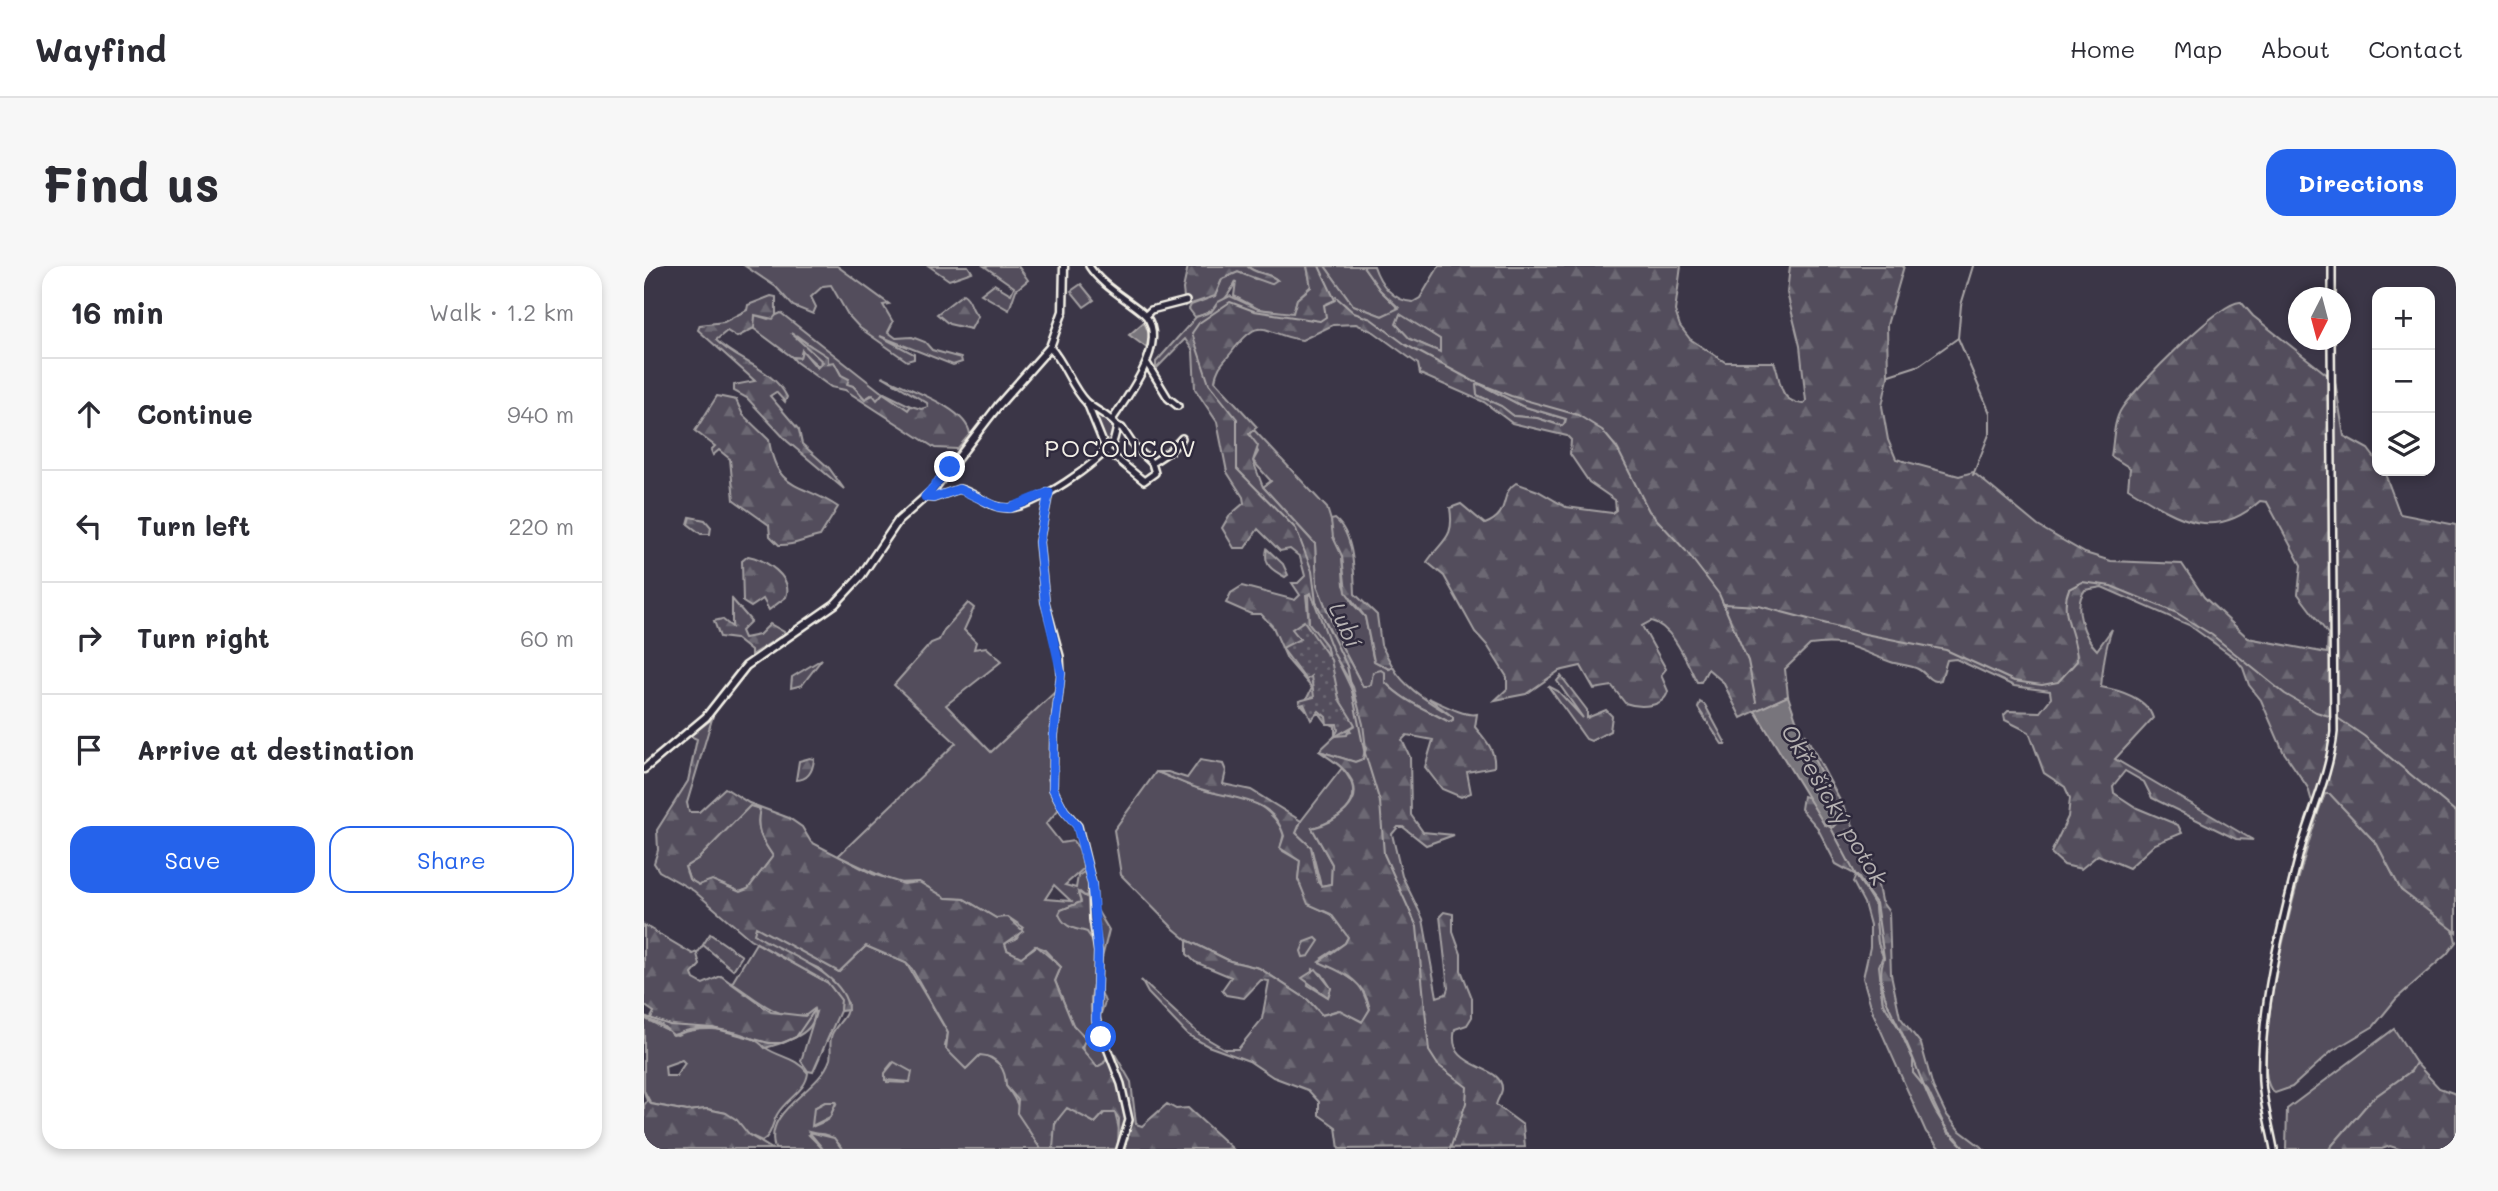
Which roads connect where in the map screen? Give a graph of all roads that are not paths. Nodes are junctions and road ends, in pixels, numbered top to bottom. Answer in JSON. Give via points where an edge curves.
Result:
{"nodes":[{"id":1,"x":1064,"y":266,"type":"edge"},
{"id":2,"x":1089,"y":266,"type":"edge"},
{"id":3,"x":2332,"y":266,"type":"edge"},
{"id":4,"x":2332,"y":287,"type":"edge"},
{"id":5,"x":1186,"y":301,"type":"dead end"},
{"id":6,"x":1146,"y":315,"type":"junction"},
{"id":7,"x":1050,"y":347,"type":"junction"},
{"id":8,"x":2331,"y":350,"type":"edge"},
{"id":9,"x":1148,"y":365,"type":"junction"},
{"id":10,"x":1087,"y":403,"type":"junction"},
{"id":11,"x":1178,"y":406,"type":"dead end"},
{"id":12,"x":1112,"y":420,"type":"junction"},
{"id":13,"x":1116,"y":426,"type":"junction"},
{"id":14,"x":1182,"y":438,"type":"dead end"},
{"id":15,"x":1106,"y":450,"type":"junction"},
{"id":16,"x":1152,"y":463,"type":"junction"},
{"id":17,"x":1049,"y":492,"type":"junction"},
{"id":18,"x":925,"y":497,"type":"junction"},
{"id":19,"x":644,"y":769,"type":"edge"},
{"id":20,"x":1120,"y":1149,"type":"edge"},
{"id":21,"x":2274,"y":1149,"type":"edge"}],
"edges":[{"from":1,"to":7,"type":"main road","via":[[1063,311]]},
{"from":2,"to":6,"type":"street","via":[[1106,286]]},
{"from":3,"to":4,"type":"street"},
{"from":5,"to":6,"type":"street"},
{"from":6,"to":9,"type":"street","via":[[1151,333]]},
{"from":7,"to":10,"type":"street"},
{"from":7,"to":18,"type":"main road"},
{"from":8,"to":21,"type":"street","via":[[2334,732],[2330,767],[2298,860],[2268,1004],[2262,1084]]},
{"from":9,"to":11,"type":"street"},
{"from":9,"to":12,"type":"street"},
{"from":10,"to":12,"type":"street"},
{"from":10,"to":15,"type":"street"},
{"from":12,"to":13,"type":"street"},
{"from":13,"to":15,"type":"street","via":[[1114,440]]},
{"from":13,"to":16,"type":"street"},
{"from":14,"to":16,"type":"street"},
{"from":15,"to":16,"type":"street","via":[[1144,481],[1155,473]]},
{"from":15,"to":17,"type":"street"},
{"from":17,"to":18,"type":"street","via":[[1010,508],[959,489]]},
{"from":17,"to":20,"type":"street","via":[[1039,542],[1045,602],[1061,673],[1053,789],[1077,826],[1092,884],[1098,952],[1096,1020],[1121,1084],[1129,1120]]},
{"from":18,"to":19,"type":"main road","via":[[898,520],[873,561],[842,597],[746,666],[705,717]]}]}
